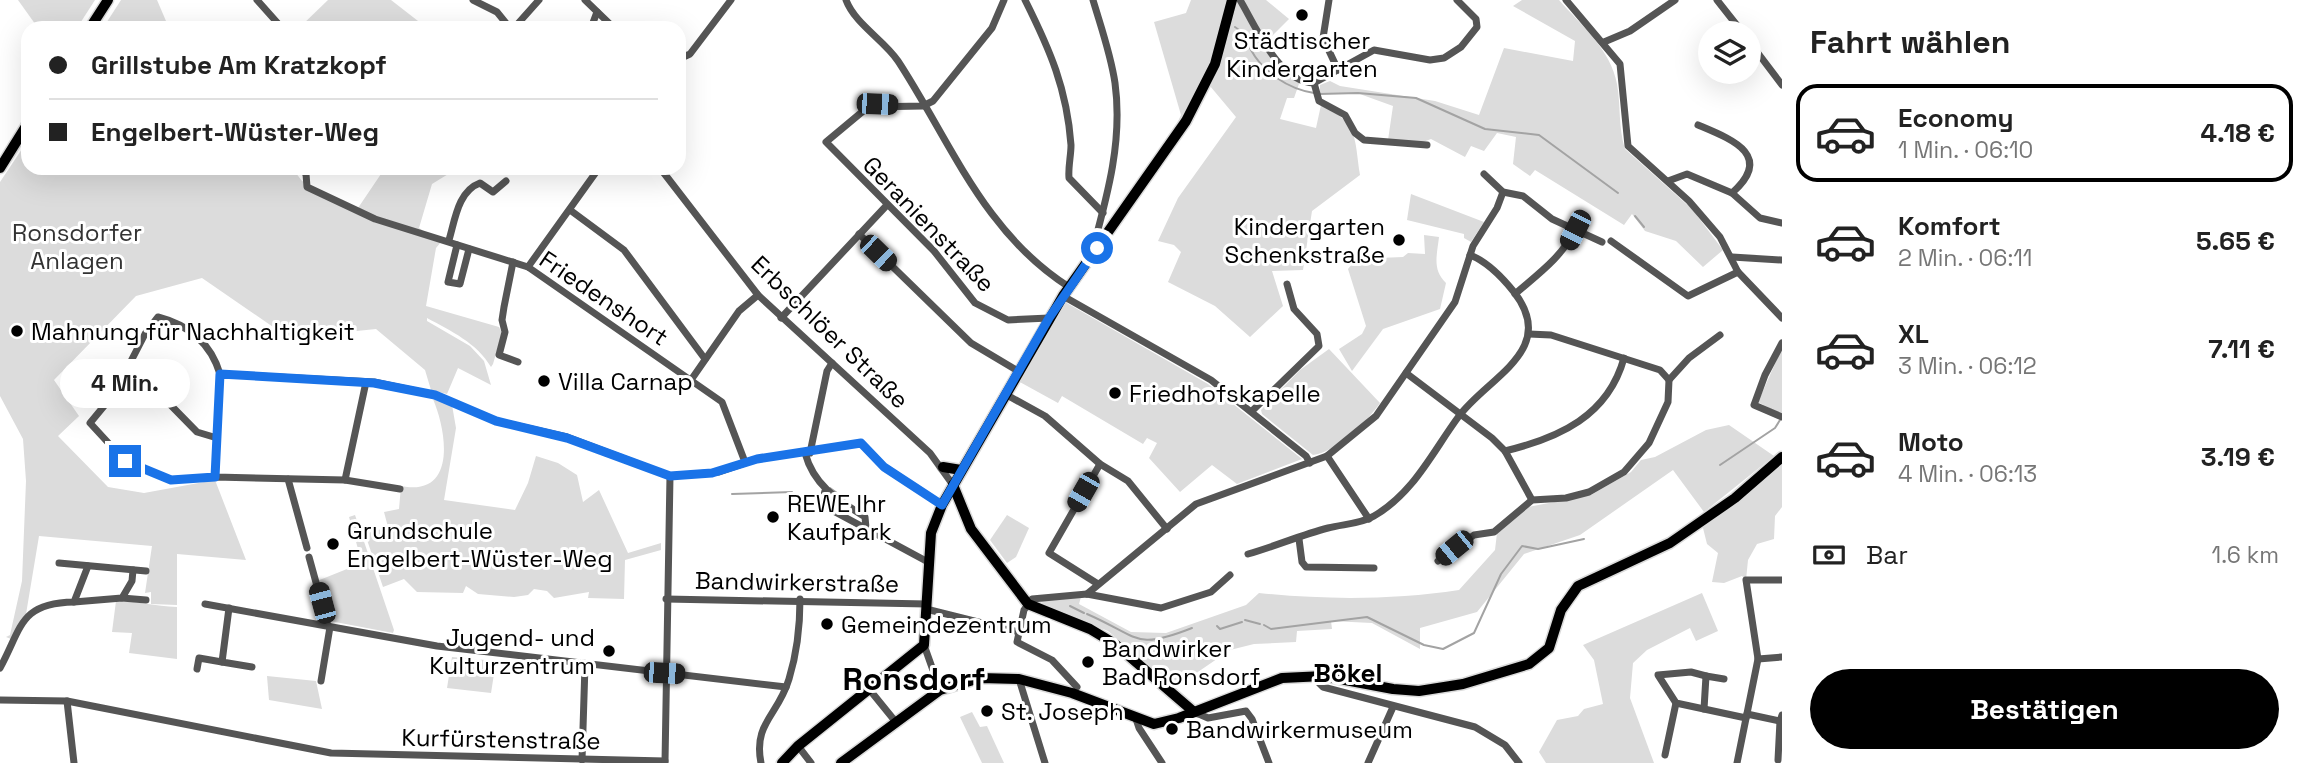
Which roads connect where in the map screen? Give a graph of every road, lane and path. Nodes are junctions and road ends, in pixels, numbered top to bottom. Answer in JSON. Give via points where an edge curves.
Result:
{"nodes":[{"id":1,"x":108,"y":0,"type":"edge"},
{"id":2,"x":257,"y":0,"type":"edge"},
{"id":3,"x":473,"y":0,"type":"edge"},
{"id":4,"x":538,"y":0,"type":"edge"},
{"id":5,"x":585,"y":0,"type":"edge"},
{"id":6,"x":731,"y":0,"type":"edge"},
{"id":7,"x":846,"y":0,"type":"edge"},
{"id":8,"x":1004,"y":0,"type":"edge"},
{"id":9,"x":1026,"y":0,"type":"edge"},
{"id":10,"x":1093,"y":0,"type":"edge"},
{"id":11,"x":1232,"y":0,"type":"edge"},
{"id":12,"x":1240,"y":0,"type":"edge"},
{"id":13,"x":1329,"y":0,"type":"edge"},
{"id":14,"x":1457,"y":0,"type":"edge"},
{"id":15,"x":1566,"y":0,"type":"edge"},
{"id":16,"x":1675,"y":0,"type":"edge"},
{"id":17,"x":1717,"y":0,"type":"edge"},
{"id":18,"x":597,"y":12,"type":"junction"},
{"id":19,"x":94,"y":21,"type":"edge"},
{"id":20,"x":276,"y":21,"type":"edge"},
{"id":21,"x":505,"y":21,"type":"edge"},
{"id":22,"x":518,"y":21,"type":"edge"},
{"id":23,"x":594,"y":21,"type":"edge"},
{"id":24,"x":607,"y":21,"type":"edge"},
{"id":25,"x":1734,"y":21,"type":"edge"},
{"id":26,"x":1604,"y":42,"type":"junction"},
{"id":27,"x":686,"y":53,"type":"edge"},
{"id":28,"x":1761,"y":57,"type":"edge"},
{"id":29,"x":1338,"y":70,"type":"junction"},
{"id":30,"x":1782,"y":85,"type":"edge"},
{"id":31,"x":1316,"y":90,"type":"junction"},
{"id":32,"x":923,"y":106,"type":"junction"},
{"id":33,"x":1698,"y":125,"type":"dead end"},
{"id":34,"x":21,"y":134,"type":"edge"},
{"id":35,"x":1427,"y":145,"type":"dead end"},
{"id":36,"x":0,"y":167,"type":"edge"},
{"id":37,"x":1484,"y":174,"type":"dead end"},
{"id":38,"x":306,"y":175,"type":"edge"},
{"id":39,"x":593,"y":175,"type":"edge"},
{"id":40,"x":665,"y":175,"type":"edge"},
{"id":41,"x":506,"y":181,"type":"dead end"},
{"id":42,"x":1668,"y":181,"type":"junction"},
{"id":43,"x":1503,"y":192,"type":"junction"},
{"id":44,"x":1732,"y":194,"type":"junction"},
{"id":45,"x":887,"y":205,"type":"junction"},
{"id":46,"x":570,"y":210,"type":"junction"},
{"id":47,"x":1103,"y":213,"type":"junction"},
{"id":48,"x":1782,"y":223,"type":"edge"},
{"id":49,"x":1575,"y":230,"type":"junction"},
{"id":50,"x":859,"y":234,"type":"junction"},
{"id":51,"x":449,"y":240,"type":"junction"},
{"id":52,"x":1611,"y":241,"type":"dead end"},
{"id":53,"x":1602,"y":242,"type":"dead end"},
{"id":54,"x":457,"y":245,"type":"junction"},
{"id":55,"x":469,"y":248,"type":"junction"},
{"id":56,"x":1470,"y":255,"type":"junction"},
{"id":57,"x":1091,"y":256,"type":"junction"},
{"id":58,"x":1732,"y":257,"type":"junction"},
{"id":59,"x":1781,"y":260,"type":"edge"},
{"id":60,"x":513,"y":262,"type":"junction"},
{"id":61,"x":528,"y":267,"type":"junction"},
{"id":62,"x":1738,"y":272,"type":"junction"},
{"id":63,"x":1287,"y":284,"type":"dead end"},
{"id":64,"x":1066,"y":292,"type":"junction"},
{"id":65,"x":1515,"y":294,"type":"junction"},
{"id":66,"x":758,"y":295,"type":"junction"},
{"id":67,"x":781,"y":318,"type":"junction"},
{"id":68,"x":1049,"y":318,"type":"junction"},
{"id":69,"x":1782,"y":318,"type":"edge"},
{"id":70,"x":1529,"y":334,"type":"junction"},
{"id":71,"x":1720,"y":335,"type":"dead end"},
{"id":72,"x":1782,"y":343,"type":"edge"},
{"id":73,"x":1624,"y":358,"type":"junction"},
{"id":74,"x":705,"y":359,"type":"junction"},
{"id":75,"x":518,"y":362,"type":"dead end"},
{"id":76,"x":832,"y":363,"type":"junction"},
{"id":77,"x":126,"y":371,"type":"junction"},
{"id":78,"x":1018,"y":371,"type":"junction"},
{"id":79,"x":1406,"y":373,"type":"junction"},
{"id":80,"x":220,"y":374,"type":"junction"},
{"id":81,"x":691,"y":380,"type":"junction"},
{"id":82,"x":1669,"y":380,"type":"junction"},
{"id":83,"x":366,"y":382,"type":"junction"},
{"id":84,"x":1005,"y":394,"type":"junction"},
{"id":85,"x":1252,"y":411,"type":"junction"},
{"id":86,"x":1462,"y":412,"type":"junction"},
{"id":87,"x":1781,"y":417,"type":"edge"},
{"id":88,"x":217,"y":438,"type":"junction"},
{"id":89,"x":1505,"y":451,"type":"junction"},
{"id":90,"x":808,"y":453,"type":"junction"},
{"id":91,"x":1327,"y":456,"type":"junction"},
{"id":92,"x":1782,"y":457,"type":"edge"},
{"id":93,"x":745,"y":462,"type":"junction"},
{"id":94,"x":1310,"y":463,"type":"junction"},
{"id":95,"x":1100,"y":464,"type":"junction"},
{"id":96,"x":943,"y":467,"type":"junction"},
{"id":97,"x":961,"y":470,"type":"junction"},
{"id":98,"x":670,"y":476,"type":"junction"},
{"id":99,"x":215,"y":477,"type":"junction"},
{"id":100,"x":284,"y":479,"type":"junction"},
{"id":101,"x":345,"y":480,"type":"junction"},
{"id":102,"x":953,"y":485,"type":"junction"},
{"id":103,"x":400,"y":489,"type":"dead end"},
{"id":104,"x":825,"y":491,"type":"junction"},
{"id":105,"x":1532,"y":500,"type":"junction"},
{"id":106,"x":942,"y":505,"type":"junction"},
{"id":107,"x":1369,"y":519,"type":"junction"},
{"id":108,"x":866,"y":528,"type":"junction"},
{"id":109,"x":1167,"y":529,"type":"junction"},
{"id":110,"x":1299,"y":539,"type":"junction"},
{"id":111,"x":307,"y":548,"type":"dead end"},
{"id":112,"x":1248,"y":554,"type":"dead end"},
{"id":113,"x":309,"y":558,"type":"dead end"},
{"id":114,"x":1438,"y":561,"type":"dead end"},
{"id":115,"x":928,"y":562,"type":"junction"},
{"id":116,"x":60,"y":563,"type":"dead end"},
{"id":117,"x":88,"y":566,"type":"junction"},
{"id":118,"x":1374,"y":568,"type":"dead end"},
{"id":119,"x":133,"y":570,"type":"junction"},
{"id":120,"x":146,"y":571,"type":"dead end"},
{"id":121,"x":1230,"y":575,"type":"dead end"},
{"id":122,"x":1782,"y":580,"type":"edge"},
{"id":123,"x":1098,"y":584,"type":"junction"},
{"id":124,"x":1087,"y":594,"type":"junction"},
{"id":125,"x":122,"y":598,"type":"junction"},
{"id":126,"x":666,"y":599,"type":"junction"},
{"id":127,"x":800,"y":599,"type":"junction"},
{"id":128,"x":146,"y":600,"type":"dead end"},
{"id":129,"x":74,"y":601,"type":"junction"},
{"id":130,"x":205,"y":604,"type":"dead end"},
{"id":131,"x":1028,"y":604,"type":"junction"},
{"id":132,"x":927,"y":606,"type":"junction"},
{"id":133,"x":229,"y":608,"type":"junction"},
{"id":134,"x":329,"y":626,"type":"junction"},
{"id":135,"x":1019,"y":632,"type":"junction"},
{"id":136,"x":924,"y":645,"type":"junction"},
{"id":137,"x":1782,"y":657,"type":"edge"},
{"id":138,"x":1758,"y":659,"type":"junction"},
{"id":139,"x":222,"y":662,"type":"junction"},
{"id":140,"x":585,"y":665,"type":"junction"},
{"id":141,"x":252,"y":667,"type":"dead end"},
{"id":142,"x":0,"y":668,"type":"edge"},
{"id":143,"x":197,"y":668,"type":"dead end"},
{"id":144,"x":664,"y":673,"type":"junction"},
{"id":145,"x":1318,"y":676,"type":"junction"},
{"id":146,"x":1706,"y":676,"type":"junction"},
{"id":147,"x":1724,"y":678,"type":"dead end"},
{"id":148,"x":1019,"y":679,"type":"junction"},
{"id":149,"x":321,"y":681,"type":"dead end"},
{"id":150,"x":786,"y":687,"type":"junction"},
{"id":151,"x":1077,"y":687,"type":"dead end"},
{"id":152,"x":869,"y":689,"type":"junction"},
{"id":153,"x":940,"y":690,"type":"junction"},
{"id":154,"x":0,"y":700,"type":"edge"},
{"id":155,"x":67,"y":701,"type":"junction"},
{"id":156,"x":1676,"y":703,"type":"junction"},
{"id":157,"x":1393,"y":707,"type":"junction"},
{"id":158,"x":1704,"y":709,"type":"junction"},
{"id":159,"x":1194,"y":712,"type":"junction"},
{"id":160,"x":1747,"y":716,"type":"junction"},
{"id":161,"x":1781,"y":718,"type":"edge"},
{"id":162,"x":1136,"y":719,"type":"junction"},
{"id":163,"x":895,"y":720,"type":"junction"},
{"id":164,"x":798,"y":746,"type":"junction"},
{"id":165,"x":336,"y":754,"type":"junction"},
{"id":166,"x":1665,"y":755,"type":"dead end"},
{"id":167,"x":582,"y":760,"type":"junction"},
{"id":168,"x":1778,"y":760,"type":"dead end"},
{"id":169,"x":665,"y":762,"type":"edge"},
{"id":170,"x":1370,"y":762,"type":"edge"},
{"id":171,"x":74,"y":763,"type":"edge"},
{"id":172,"x":335,"y":763,"type":"edge"},
{"id":173,"x":761,"y":763,"type":"edge"},
{"id":174,"x":782,"y":763,"type":"edge"},
{"id":175,"x":811,"y":763,"type":"edge"},
{"id":176,"x":841,"y":763,"type":"edge"},
{"id":177,"x":1045,"y":763,"type":"edge"},
{"id":178,"x":1162,"y":763,"type":"edge"},
{"id":179,"x":1269,"y":763,"type":"edge"},
{"id":180,"x":1519,"y":763,"type":"edge"},
{"id":181,"x":1737,"y":763,"type":"edge"}],
"edges":[{"from":1,"to":19,"type":"main road"},
{"from":2,"to":20,"type":"street"},
{"from":3,"to":21,"type":"street"},
{"from":4,"to":22,"type":"street"},
{"from":5,"to":18,"type":"street"},
{"from":6,"to":27,"type":"street"},
{"from":7,"to":32,"type":"street","via":[[896,59]]},
{"from":8,"to":32,"type":"street","via":[[992,28],[933,101]]},
{"from":9,"to":47,"type":"street","via":[[1051,51],[1063,89],[1071,148],[1069,178]]},
{"from":10,"to":47,"type":"street","via":[[1114,73],[1117,101]]},
{"from":11,"to":57,"type":"main road","via":[[1215,64],[1186,121]]},
{"from":12,"to":31,"type":"street","via":[[1265,46],[1288,71]]},
{"from":13,"to":29,"type":"street","via":[[1323,38]]},
{"from":14,"to":29,"type":"street","via":[[1476,19],[1477,27],[1452,54],[1430,60],[1374,50]]},
{"from":15,"to":26,"type":"street"},
{"from":16,"to":26,"type":"street","via":[[1630,31]]},
{"from":17,"to":25,"type":"street"},
{"from":18,"to":23,"type":"street"},
{"from":18,"to":24,"type":"street"},
{"from":26,"to":42,"type":"street","via":[[1619,64],[1628,146]]},
{"from":28,"to":30,"type":"street"},
{"from":29,"to":31,"type":"street"},
{"from":31,"to":35,"type":"street","via":[[1322,104],[1345,115],[1363,140]]},
{"from":32,"to":45,"type":"street","name":"Geranienstraße","via":[[868,107],[828,138],[827,146]]},
{"from":32,"to":64,"type":"street","via":[[967,183],[1003,229]]},
{"from":33,"to":44,"type":"street","via":[[1730,139],[1749,158],[1746,179]]},
{"from":34,"to":36,"type":"main road"},
{"from":37,"to":43,"type":"street"},
{"from":38,"to":51,"type":"street","name":"Friedenshort","via":[[307,187],[344,205]]},
{"from":39,"to":46,"type":"street"},
{"from":40,"to":66,"type":"street","name":"Erbschlöer Straße"},
{"from":41,"to":51,"type":"street","via":[[493,192],[480,183],[466,193]]},
{"from":42,"to":44,"type":"street","via":[[1687,174]]},
{"from":42,"to":58,"type":"street","via":[[1720,237]]},
{"from":43,"to":49,"type":"street","via":[[1523,196]]},
{"from":43,"to":56,"type":"street"},
{"from":44,"to":48,"type":"street","via":[[1760,218]]},
{"from":45,"to":50,"type":"street"},
{"from":45,"to":68,"type":"street","name":"Geranienstraße","via":[[982,308],[1008,320]]},
{"from":46,"to":61,"type":"street"},
{"from":46,"to":74,"type":"street","via":[[624,250]]},
{"from":47,"to":57,"type":"street"},
{"from":49,"to":53,"type":"street"},
{"from":49,"to":65,"type":"street","via":[[1559,257]]},
{"from":50,"to":67,"type":"street"},
{"from":50,"to":78,"type":"street","via":[[971,343]]},
{"from":51,"to":54,"type":"street","name":"Friedenshort"},
{"from":52,"to":62,"type":"street","via":[[1688,296]]},
{"from":54,"to":55,"type":"street","name":"Friedenshort"},
{"from":54,"to":55,"type":"street","via":[[448,282],[460,284]]},
{"from":55,"to":60,"type":"street","name":"Friedenshort"},
{"from":56,"to":65,"type":"street","via":[[1499,275]]},
{"from":56,"to":79,"type":"street","via":[[1455,302]]},
{"from":57,"to":64,"type":"main road"},
{"from":58,"to":59,"type":"street"},
{"from":58,"to":62,"type":"street"},
{"from":60,"to":61,"type":"street","name":"Friedenshort"},
{"from":60,"to":75,"type":"street","name":"Friedenshort","via":[[499,355]]},
{"from":61,"to":81,"type":"street","name":"Friedenshort"},
{"from":62,"to":69,"type":"street"},
{"from":63,"to":85,"type":"street","via":[[1294,309],[1317,334],[1319,346]]},
{"from":64,"to":68,"type":"main road"},
{"from":64,"to":85,"type":"street","via":[[1184,363]]},
{"from":65,"to":70,"type":"street","via":[[1527,317]]},
{"from":66,"to":67,"type":"street","name":"Erbschlöer Straße"},
{"from":66,"to":74,"type":"street","via":[[739,311]]},
{"from":67,"to":76,"type":"street","name":"Erbschlöer Straße"},
{"from":68,"to":78,"type":"main road"},
{"from":70,"to":73,"type":"street","via":[[1551,335]]},
{"from":70,"to":86,"type":"street","via":[[1509,369]]},
{"from":71,"to":82,"type":"street"},
{"from":72,"to":87,"type":"street","via":[[1755,402]]},
{"from":73,"to":82,"type":"street","via":[[1660,370]]},
{"from":73,"to":89,"type":"street","via":[[1615,382],[1593,410],[1553,438]]},
{"from":74,"to":81,"type":"street"},
{"from":76,"to":90,"type":"street"},
{"from":76,"to":96,"type":"street","name":"Erbschlöer Straße"},
{"from":77,"to":80,"type":"street","via":[[158,317],[202,340],[211,349]]},
{"from":77,"to":88,"type":"street","via":[[150,384],[197,432]]},
{"from":77,"to":99,"type":"street","via":[[91,427],[125,461],[158,476],[180,481]]},
{"from":78,"to":84,"type":"main road"},
{"from":79,"to":86,"type":"street"},
{"from":79,"to":91,"type":"street","via":[[1376,416]]},
{"from":80,"to":83,"type":"street"},
{"from":80,"to":88,"type":"street"},
{"from":81,"to":93,"type":"street","name":"Friedenshort","via":[[722,402]]},
{"from":82,"to":105,"type":"street","via":[[1665,411],[1639,458],[1624,472],[1589,492]]},
{"from":83,"to":98,"type":"street","via":[[435,395],[496,421],[567,438]]},
{"from":83,"to":101,"type":"street"},
{"from":84,"to":95,"type":"street","via":[[1045,416]]},
{"from":84,"to":97,"type":"main road"},
{"from":85,"to":94,"type":"street"},
{"from":86,"to":89,"type":"street"},
{"from":86,"to":107,"type":"street","via":[[1418,478]]},
{"from":88,"to":99,"type":"street"},
{"from":89,"to":105,"type":"street"},
{"from":90,"to":93,"type":"street"},
{"from":90,"to":104,"type":"street","via":[[811,470]]},
{"from":90,"to":106,"type":"street","via":[[861,443],[880,465]]},
{"from":91,"to":94,"type":"street"},
{"from":91,"to":107,"type":"street"},
{"from":92,"to":145,"type":"main road","via":[[1735,498],[1670,543],[1578,586],[1561,610],[1549,648],[1535,662],[1463,684],[1419,691]]},
{"from":93,"to":98,"type":"street","via":[[712,473]]},
{"from":94,"to":109,"type":"street","via":[[1196,504]]},
{"from":95,"to":109,"type":"street","via":[[1128,481]]},
{"from":95,"to":123,"type":"street","via":[[1049,552]]},
{"from":96,"to":97,"type":"main road"},
{"from":96,"to":102,"type":"street","name":"Erbschlöer Straße"},
{"from":97,"to":102,"type":"main road"},
{"from":98,"to":126,"type":"street"},
{"from":99,"to":100,"type":"street"},
{"from":100,"to":101,"type":"street"},
{"from":100,"to":111,"type":"street"},
{"from":101,"to":103,"type":"street"},
{"from":102,"to":106,"type":"main road"},
{"from":102,"to":131,"type":"main road","via":[[971,529]]},
{"from":104,"to":108,"type":"street","via":[[865,517]]},
{"from":104,"to":108,"type":"street","via":[[822,502]]},
{"from":105,"to":114,"type":"street","via":[[1494,532],[1474,535]]},
{"from":106,"to":115,"type":"main road","via":[[931,533]]},
{"from":107,"to":110,"type":"street"},
{"from":108,"to":115,"type":"street"},
{"from":109,"to":123,"type":"street"},
{"from":110,"to":112,"type":"street"},
{"from":110,"to":118,"type":"street","via":[[1306,567]]},
{"from":113,"to":134,"type":"street"},
{"from":115,"to":132,"type":"main road"},
{"from":116,"to":117,"type":"street"},
{"from":117,"to":119,"type":"street"},
{"from":117,"to":129,"type":"street"},
{"from":119,"to":120,"type":"street"},
{"from":119,"to":125,"type":"street"},
{"from":121,"to":124,"type":"street","via":[[1211,592],[1161,608]]},
{"from":122,"to":138,"type":"street","via":[[1746,580]]},
{"from":123,"to":124,"type":"street"},
{"from":124,"to":131,"type":"street","via":[[1038,596]]},
{"from":125,"to":128,"type":"street"},
{"from":125,"to":129,"type":"street"},
{"from":126,"to":127,"type":"street","name":"Bandwirkerstraße"},
{"from":126,"to":144,"type":"street"},
{"from":127,"to":132,"type":"street","name":"Bandwirkerstraße"},
{"from":127,"to":150,"type":"street","via":[[800,629]]},
{"from":129,"to":142,"type":"street","via":[[44,606],[24,618]]},
{"from":130,"to":133,"type":"street"},
{"from":131,"to":135,"type":"street"},
{"from":131,"to":159,"type":"main road","via":[[1115,644]]},
{"from":132,"to":135,"type":"street","name":"Bandwirkerstraße"},
{"from":132,"to":136,"type":"main road"},
{"from":133,"to":134,"type":"street"},
{"from":133,"to":139,"type":"street"},
{"from":134,"to":140,"type":"street","via":[[434,646]]},
{"from":134,"to":149,"type":"street"},
{"from":135,"to":151,"type":"street","via":[[1017,642],[1052,660]]},
{"from":136,"to":152,"type":"main road"},
{"from":136,"to":153,"type":"street"},
{"from":137,"to":138,"type":"street"},
{"from":138,"to":160,"type":"street"},
{"from":139,"to":141,"type":"street"},
{"from":139,"to":143,"type":"street","via":[[199,658]]},
{"from":140,"to":144,"type":"street"},
{"from":140,"to":167,"type":"street"},
{"from":144,"to":150,"type":"street"},
{"from":144,"to":169,"type":"street"},
{"from":145,"to":157,"type":"street","via":[[1323,687]]},
{"from":145,"to":159,"type":"main road","via":[[1266,683]]},
{"from":146,"to":147,"type":"street"},
{"from":146,"to":156,"type":"street","via":[[1691,672],[1658,675]]},
{"from":146,"to":158,"type":"street"},
{"from":148,"to":153,"type":"main road","via":[[980,678]]},
{"from":148,"to":162,"type":"main road","via":[[1072,693]]},
{"from":148,"to":177,"type":"street"},
{"from":150,"to":173,"type":"street","via":[[758,739]]},
{"from":152,"to":163,"type":"street"},
{"from":152,"to":164,"type":"main road"},
{"from":153,"to":163,"type":"main road"},
{"from":154,"to":155,"type":"street","name":"Kurfürstenstraße"},
{"from":155,"to":165,"type":"street","name":"Kurfürstenstraße"},
{"from":155,"to":171,"type":"street"},
{"from":156,"to":158,"type":"street"},
{"from":156,"to":166,"type":"street"},
{"from":157,"to":170,"type":"street"},
{"from":157,"to":180,"type":"street","via":[[1482,729],[1505,745]]},
{"from":158,"to":160,"type":"street"},
{"from":159,"to":162,"type":"main road","via":[[1157,724]]},
{"from":159,"to":179,"type":"street","via":[[1208,718],[1246,711]]},
{"from":160,"to":161,"type":"street"},
{"from":160,"to":181,"type":"street"},
{"from":161,"to":168,"type":"street"},
{"from":162,"to":178,"type":"street"},
{"from":163,"to":176,"type":"main road"},
{"from":164,"to":174,"type":"main road"},
{"from":164,"to":175,"type":"street"},
{"from":165,"to":167,"type":"street","name":"Kurfürstenstraße"},
{"from":165,"to":172,"type":"street"},
{"from":167,"to":169,"type":"street","name":"Kurfürstenstraße"}]}
